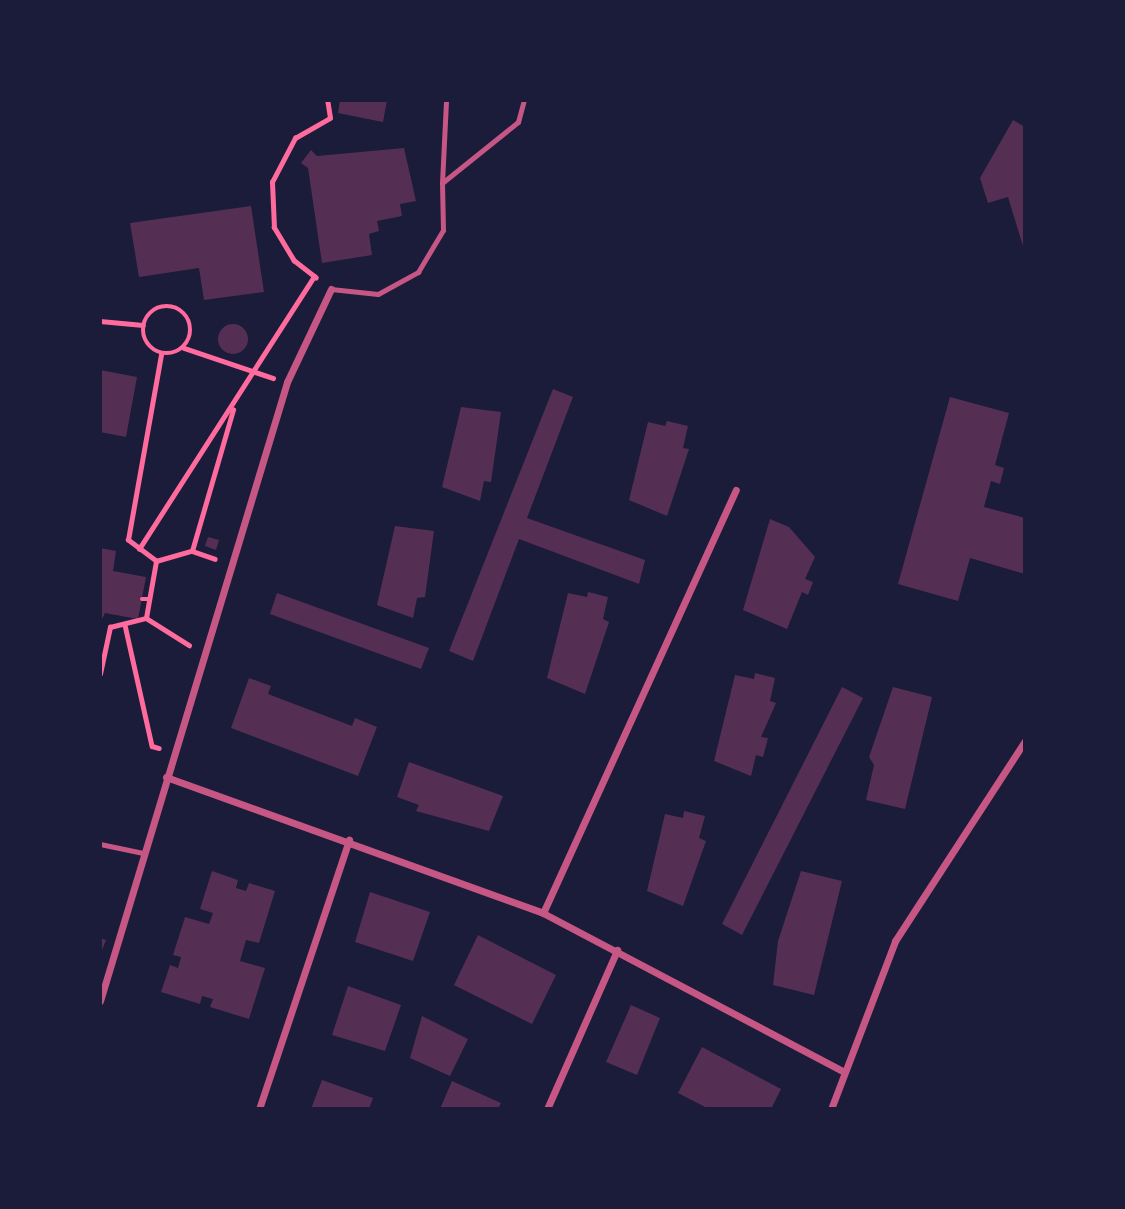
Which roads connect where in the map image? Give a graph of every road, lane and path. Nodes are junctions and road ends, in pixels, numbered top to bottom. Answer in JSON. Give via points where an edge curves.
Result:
{"nodes":[{"id":1,"x":327,"y":100,"type":"edge"},
{"id":2,"x":446,"y":100,"type":"edge"},
{"id":3,"x":524,"y":100,"type":"edge"},
{"id":4,"x":442,"y":183,"type":"junction"},
{"id":5,"x":314,"y":276,"type":"junction"},
{"id":6,"x":331,"y":289,"type":"junction"},
{"id":7,"x":100,"y":321,"type":"edge"},
{"id":8,"x":144,"y":325,"type":"junction"},
{"id":9,"x":184,"y":348,"type":"junction"},
{"id":10,"x":162,"y":354,"type":"junction"},
{"id":11,"x":256,"y":373,"type":"junction"},
{"id":12,"x":287,"y":382,"type":"junction"},
{"id":13,"x":234,"y":406,"type":"junction"},
{"id":14,"x":736,"y":490,"type":"dead end"},
{"id":15,"x":139,"y":549,"type":"junction"},
{"id":16,"x":192,"y":551,"type":"junction"},
{"id":17,"x":156,"y":561,"type":"junction"},
{"id":18,"x":232,"y":565,"type":"junction"},
{"id":19,"x":142,"y":599,"type":"dead end"},
{"id":20,"x":149,"y":599,"type":"junction"},
{"id":21,"x":146,"y":618,"type":"junction"},
{"id":22,"x":125,"y":625,"type":"junction"},
{"id":23,"x":207,"y":651,"type":"junction"},
{"id":24,"x":100,"y":674,"type":"edge"},
{"id":25,"x":1025,"y":741,"type":"edge"},
{"id":26,"x":173,"y":752,"type":"junction"},
{"id":27,"x":166,"y":777,"type":"junction"},
{"id":28,"x":349,"y":840,"type":"junction"},
{"id":29,"x":100,"y":844,"type":"edge"},
{"id":30,"x":143,"y":853,"type":"junction"},
{"id":31,"x":543,"y":913,"type":"junction"},
{"id":32,"x":617,"y":950,"type":"junction"},
{"id":33,"x":100,"y":1001,"type":"edge"},
{"id":34,"x":845,"y":1072,"type":"junction"},
{"id":35,"x":259,"y":1109,"type":"edge"},
{"id":36,"x":547,"y":1109,"type":"edge"},
{"id":37,"x":831,"y":1109,"type":"edge"}],
"edges":[{"from":1,"to":5,"type":"path","via":[[330,118],[295,138],[272,182],[274,228],[294,261]]},
{"from":2,"to":4,"type":"lane"},
{"from":3,"to":4,"type":"lane","via":[[518,122]]},
{"from":4,"to":6,"type":"lane","via":[[443,230],[418,272],[378,295]]},
{"from":5,"to":6,"type":"path"},
{"from":5,"to":11,"type":"path"},
{"from":6,"to":12,"type":"street"},
{"from":7,"to":8,"type":"path"},
{"from":8,"to":9,"type":"path","via":[[153,310],[179,309],[191,323]]},
{"from":8,"to":10,"type":"path","via":[[146,343]]},
{"from":9,"to":10,"type":"path"},
{"from":9,"to":11,"type":"path"},
{"from":10,"to":15,"type":"path","via":[[128,540]]},
{"from":11,"to":12,"type":"path"},
{"from":11,"to":13,"type":"path"},
{"from":12,"to":18,"type":"street"},
{"from":13,"to":15,"type":"path"},
{"from":13,"to":16,"type":"path"},
{"from":14,"to":31,"type":"street"},
{"from":15,"to":17,"type":"path"},
{"from":16,"to":17,"type":"path"},
{"from":16,"to":18,"type":"path"},
{"from":17,"to":20,"type":"path"},
{"from":18,"to":23,"type":"street"},
{"from":19,"to":20,"type":"path"},
{"from":20,"to":21,"type":"path"},
{"from":21,"to":22,"type":"path"},
{"from":21,"to":23,"type":"path","via":[[171,639]]},
{"from":22,"to":24,"type":"path","via":[[110,628]]},
{"from":22,"to":26,"type":"path","via":[[152,746]]},
{"from":23,"to":26,"type":"street"},
{"from":25,"to":34,"type":"street","via":[[895,941]]},
{"from":26,"to":27,"type":"street"},
{"from":27,"to":28,"type":"street"},
{"from":27,"to":30,"type":"street"},
{"from":28,"to":31,"type":"street"},
{"from":28,"to":35,"type":"street"},
{"from":29,"to":30,"type":"lane"},
{"from":30,"to":33,"type":"street"},
{"from":31,"to":32,"type":"street"},
{"from":32,"to":34,"type":"street"},
{"from":32,"to":36,"type":"street"},
{"from":34,"to":37,"type":"street"}]}
